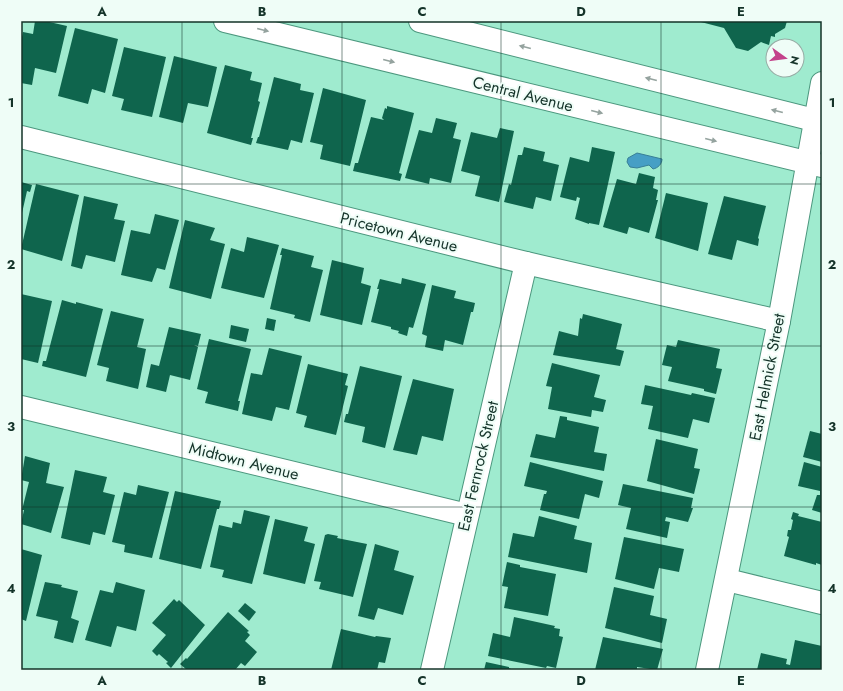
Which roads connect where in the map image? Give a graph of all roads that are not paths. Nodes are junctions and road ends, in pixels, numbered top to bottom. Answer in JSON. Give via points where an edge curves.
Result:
{"nodes":[{"id":1,"x":225,"y":21,"type":"edge"},
{"id":2,"x":420,"y":21,"type":"edge"},
{"id":3,"x":822,"y":83,"type":"edge"},
{"id":4,"x":819,"y":121,"type":"edge"},
{"id":5,"x":21,"y":137,"type":"edge"},
{"id":6,"x":815,"y":165,"type":"edge"},
{"id":7,"x":526,"y":263,"type":"junction"},
{"id":8,"x":779,"y":321,"type":"junction"},
{"id":9,"x":21,"y":407,"type":"edge"},
{"id":10,"x":466,"y":515,"type":"junction"},
{"id":11,"x":727,"y":580,"type":"junction"},
{"id":12,"x":822,"y":603,"type":"edge"},
{"id":13,"x":432,"y":670,"type":"edge"},
{"id":14,"x":707,"y":670,"type":"edge"}],
"edges":[{"from":1,"to":6,"type":"street","name":"Central Avenue","one_way":true},
{"from":4,"to":2,"type":"street","one_way":true},
{"from":3,"to":4,"type":"street","name":"East Helmick Street"},
{"from":4,"to":6,"type":"street","name":"East Helmick Street"},
{"from":5,"to":7,"type":"street","name":"Pricetown Avenue"},
{"from":6,"to":8,"type":"street","name":"East Helmick Street"},
{"from":7,"to":8,"type":"street","name":"Pricetown Avenue"},
{"from":7,"to":10,"type":"street","name":"East Fernrock Street"},
{"from":8,"to":11,"type":"street","name":"East Helmick Street"},
{"from":9,"to":10,"type":"street","name":"Midtown Avenue"},
{"from":10,"to":13,"type":"street","name":"East Fernrock Street"},
{"from":11,"to":12,"type":"street"},
{"from":11,"to":14,"type":"street","name":"East Helmick Street"}]}
